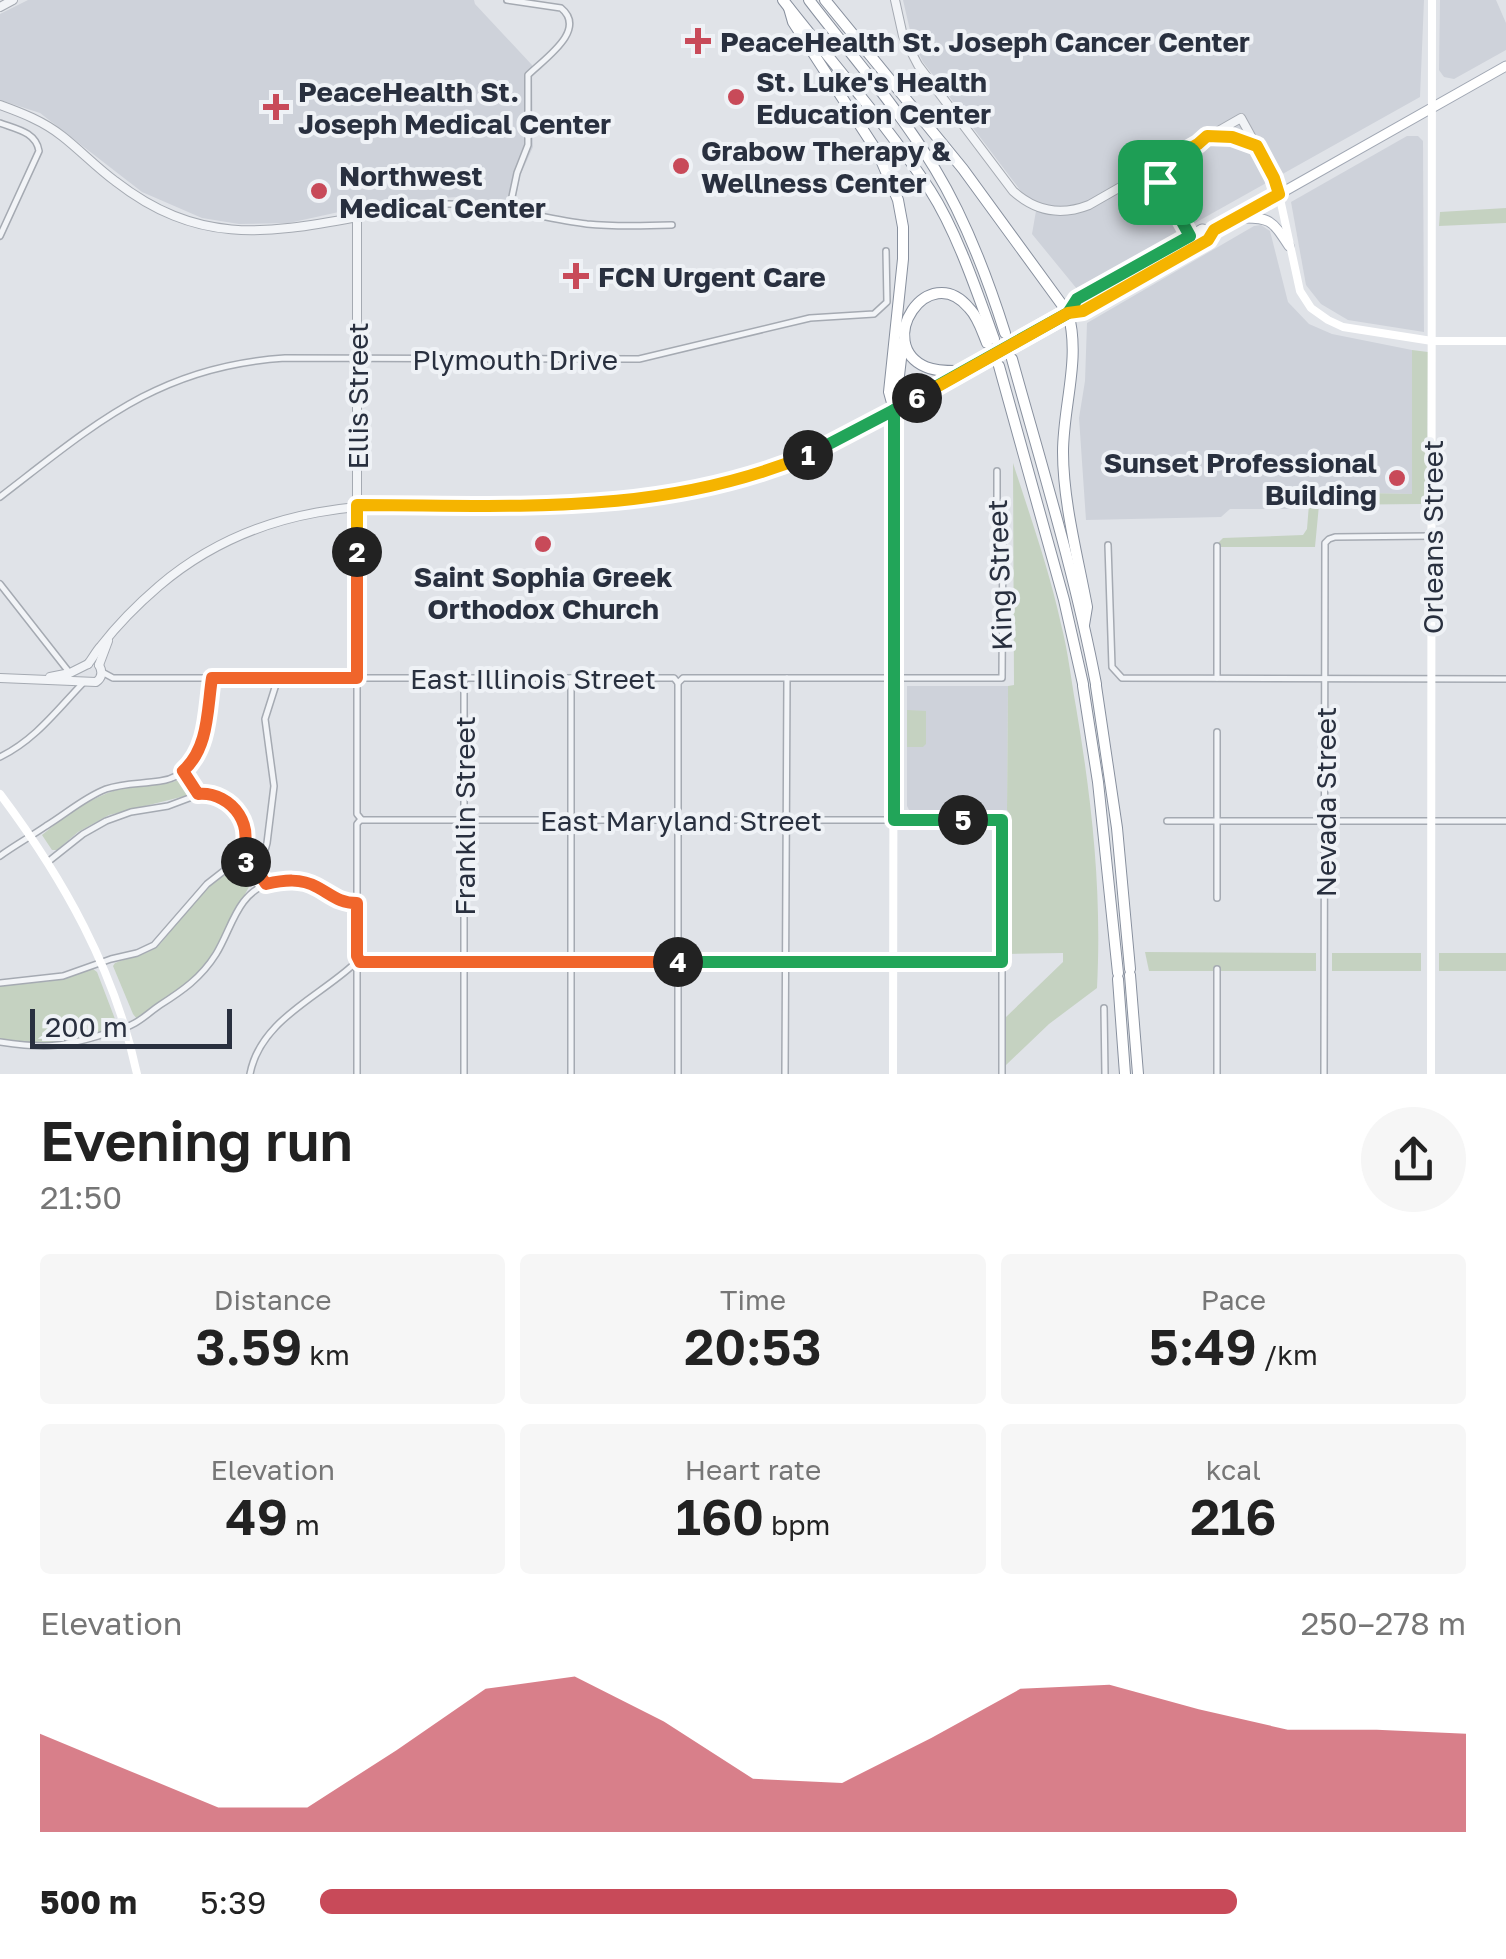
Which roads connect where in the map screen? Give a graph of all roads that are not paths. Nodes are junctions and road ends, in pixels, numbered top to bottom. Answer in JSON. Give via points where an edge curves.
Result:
{"nodes":[{"id":1,"x":13,"y":0,"type":"edge"},
{"id":2,"x":507,"y":0,"type":"edge"},
{"id":3,"x":809,"y":0,"type":"edge"},
{"id":4,"x":825,"y":0,"type":"edge"},
{"id":5,"x":896,"y":0,"type":"edge"},
{"id":6,"x":1432,"y":0,"type":"edge"},
{"id":7,"x":786,"y":4,"type":"edge"},
{"id":8,"x":0,"y":6,"type":"edge"},
{"id":9,"x":1506,"y":66,"type":"edge"},
{"id":10,"x":0,"y":104,"type":"edge"},
{"id":11,"x":1432,"y":107,"type":"junction"},
{"id":12,"x":0,"y":122,"type":"edge"},
{"id":13,"x":1207,"y":136,"type":"junction"},
{"id":14,"x":1257,"y":146,"type":"junction"},
{"id":15,"x":1154,"y":169,"type":"junction"},
{"id":16,"x":1279,"y":194,"type":"junction"},
{"id":17,"x":508,"y":211,"type":"junction"},
{"id":18,"x":357,"y":217,"type":"junction"},
{"id":19,"x":1236,"y":218,"type":"junction"},
{"id":20,"x":672,"y":225,"type":"dead end"},
{"id":21,"x":1214,"y":230,"type":"junction"},
{"id":22,"x":0,"y":236,"type":"edge"},
{"id":23,"x":1190,"y":236,"type":"junction"},
{"id":24,"x":1289,"y":246,"type":"junction"},
{"id":25,"x":886,"y":250,"type":"dead end"},
{"id":26,"x":1068,"y":313,"type":"junction"},
{"id":27,"x":904,"y":332,"type":"junction"},
{"id":28,"x":1006,"y":333,"type":"dead end"},
{"id":29,"x":1432,"y":341,"type":"junction"},
{"id":30,"x":1506,"y":341,"type":"edge"},
{"id":31,"x":357,"y":359,"type":"junction"},
{"id":32,"x":1012,"y":359,"type":"dead end"},
{"id":33,"x":999,"y":366,"type":"dead end"},
{"id":34,"x":967,"y":370,"type":"junction"},
{"id":35,"x":894,"y":410,"type":"junction"},
{"id":36,"x":996,"y":472,"type":"dead end"},
{"id":37,"x":0,"y":497,"type":"edge"},
{"id":38,"x":357,"y":505,"type":"junction"},
{"id":39,"x":1432,"y":536,"type":"junction"},
{"id":40,"x":1108,"y":546,"type":"dead end"},
{"id":41,"x":1217,"y":546,"type":"dead end"},
{"id":42,"x":0,"y":584,"type":"edge"},
{"id":43,"x":1084,"y":625,"type":"junction"},
{"id":44,"x":109,"y":636,"type":"junction"},
{"id":45,"x":88,"y":664,"type":"junction"},
{"id":46,"x":100,"y":669,"type":"junction"},
{"id":47,"x":65,"y":676,"type":"junction"},
{"id":48,"x":0,"y":678,"type":"edge"},
{"id":49,"x":212,"y":678,"type":"junction"},
{"id":50,"x":278,"y":678,"type":"junction"},
{"id":51,"x":357,"y":678,"type":"junction"},
{"id":52,"x":464,"y":678,"type":"junction"},
{"id":53,"x":571,"y":678,"type":"junction"},
{"id":54,"x":787,"y":678,"type":"junction"},
{"id":55,"x":894,"y":678,"type":"junction"},
{"id":56,"x":1002,"y":678,"type":"joint"},
{"id":57,"x":1217,"y":679,"type":"junction"},
{"id":58,"x":1325,"y":679,"type":"junction"},
{"id":59,"x":1432,"y":679,"type":"junction"},
{"id":60,"x":1506,"y":679,"type":"edge"},
{"id":61,"x":678,"y":680,"type":"junction"},
{"id":62,"x":84,"y":682,"type":"junction"},
{"id":63,"x":1218,"y":732,"type":"dead end"},
{"id":64,"x":0,"y":757,"type":"edge"},
{"id":65,"x":183,"y":771,"type":"junction"},
{"id":66,"x":0,"y":794,"type":"edge"},
{"id":67,"x":198,"y":794,"type":"junction"},
{"id":68,"x":358,"y":819,"type":"junction"},
{"id":69,"x":464,"y":820,"type":"junction"},
{"id":70,"x":571,"y":820,"type":"junction"},
{"id":71,"x":678,"y":820,"type":"junction"},
{"id":72,"x":787,"y":820,"type":"junction"},
{"id":73,"x":894,"y":820,"type":"junction"},
{"id":74,"x":1167,"y":821,"type":"dead end"},
{"id":75,"x":1217,"y":821,"type":"junction"},
{"id":76,"x":1324,"y":821,"type":"junction"},
{"id":77,"x":1431,"y":821,"type":"junction"},
{"id":78,"x":1506,"y":821,"type":"edge"},
{"id":79,"x":31,"y":835,"type":"junction"},
{"id":80,"x":0,"y":856,"type":"edge"},
{"id":81,"x":238,"y":859,"type":"junction"},
{"id":82,"x":49,"y":861,"type":"junction"},
{"id":83,"x":258,"y":872,"type":"junction"},
{"id":84,"x":266,"y":884,"type":"junction"},
{"id":85,"x":1217,"y":898,"type":"dead end"},
{"id":86,"x":357,"y":903,"type":"junction"},
{"id":87,"x":101,"y":962,"type":"junction"},
{"id":88,"x":357,"y":962,"type":"junction"},
{"id":89,"x":464,"y":962,"type":"junction"},
{"id":90,"x":571,"y":962,"type":"junction"},
{"id":91,"x":678,"y":962,"type":"junction"},
{"id":92,"x":786,"y":962,"type":"junction"},
{"id":93,"x":894,"y":962,"type":"junction"},
{"id":94,"x":1002,"y":962,"type":"junction"},
{"id":95,"x":1217,"y":969,"type":"dead end"},
{"id":96,"x":1124,"y":974,"type":"junction"},
{"id":97,"x":0,"y":983,"type":"edge"},
{"id":98,"x":1104,"y":1008,"type":"dead end"},
{"id":99,"x":125,"y":1028,"type":"junction"},
{"id":100,"x":0,"y":1042,"type":"edge"},
{"id":101,"x":136,"y":1074,"type":"edge"},
{"id":102,"x":250,"y":1074,"type":"edge"},
{"id":103,"x":356,"y":1074,"type":"edge"},
{"id":104,"x":464,"y":1074,"type":"edge"},
{"id":105,"x":570,"y":1074,"type":"edge"},
{"id":106,"x":678,"y":1074,"type":"edge"},
{"id":107,"x":786,"y":1074,"type":"edge"},
{"id":108,"x":894,"y":1074,"type":"edge"},
{"id":109,"x":1002,"y":1074,"type":"edge"},
{"id":110,"x":1105,"y":1074,"type":"edge"},
{"id":111,"x":1125,"y":1074,"type":"edge"},
{"id":112,"x":1138,"y":1074,"type":"edge"},
{"id":113,"x":1217,"y":1074,"type":"edge"},
{"id":114,"x":1324,"y":1074,"type":"edge"},
{"id":115,"x":1431,"y":1074,"type":"edge"}],
"edges":[{"from":1,"to":8,"type":"street"},
{"from":2,"to":17,"type":"street","via":[[561,8],[570,19],[556,50],[528,75],[528,146]]},
{"from":3,"to":28,"type":"highway","via":[[935,169],[968,230]]},
{"from":4,"to":26,"type":"highway","via":[[963,169]]},
{"from":5,"to":15,"type":"street","via":[[918,65],[1026,202],[1053,212],[1082,208]]},
{"from":6,"to":11,"type":"main road","name":"Orleans Street"},
{"from":7,"to":27,"type":"highway","via":[[932,193],[990,341],[970,308],[938,294],[918,302]]},
{"from":7,"to":35,"type":"highway","via":[[878,153],[898,200],[903,258],[888,392]]},
{"from":9,"to":11,"type":"main road"},
{"from":10,"to":18,"type":"street","via":[[52,128],[142,200],[192,222],[268,232]]},
{"from":11,"to":16,"type":"main road"},
{"from":11,"to":29,"type":"main road","name":"Orleans Street"},
{"from":12,"to":22,"type":"street","via":[[32,137],[38,150]]},
{"from":13,"to":14,"type":"street"},
{"from":13,"to":14,"type":"street","via":[[1241,118]]},
{"from":13,"to":15,"type":"street"},
{"from":14,"to":16,"type":"street"},
{"from":15,"to":23,"type":"street"},
{"from":16,"to":19,"type":"main road"},
{"from":16,"to":24,"type":"main road"},
{"from":17,"to":18,"type":"street","via":[[438,204]]},
{"from":17,"to":20,"type":"street","via":[[587,224]]},
{"from":18,"to":31,"type":"street","name":"Ellis Street"},
{"from":19,"to":21,"type":"main road"},
{"from":19,"to":24,"type":"main road","via":[[1268,220]]},
{"from":21,"to":23,"type":"main road"},
{"from":21,"to":26,"type":"main road","via":[[1208,240],[1083,311]]},
{"from":23,"to":26,"type":"main road","via":[[1077,299]]},
{"from":24,"to":29,"type":"main road","via":[[1300,290],[1328,320]]},
{"from":25,"to":31,"type":"street","name":"Plymouth Drive","via":[[887,302],[874,314],[810,318],[638,359]]},
{"from":26,"to":34,"type":"main road","bridge":true},
{"from":26,"to":43,"type":"highway","via":[[1073,350],[1062,457],[1087,607]]},
{"from":27,"to":34,"type":"highway","via":[[909,352],[924,366]]},
{"from":27,"to":35,"type":"highway"},
{"from":29,"to":30,"type":"main road"},
{"from":29,"to":39,"type":"main road","name":"Orleans Street"},
{"from":31,"to":37,"type":"street","name":"Plymouth Drive","via":[[262,360],[180,378],[130,402]]},
{"from":31,"to":38,"type":"street","name":"Ellis Street"},
{"from":32,"to":43,"type":"highway"},
{"from":33,"to":96,"type":"highway","via":[[1083,685]]},
{"from":34,"to":35,"type":"main road"},
{"from":35,"to":38,"type":"street","via":[[787,464],[654,498]]},
{"from":35,"to":55,"type":"main road"},
{"from":36,"to":56,"type":"street","name":"King Street"},
{"from":38,"to":44,"type":"street","via":[[284,519],[218,545],[160,584]]},
{"from":38,"to":51,"type":"street","name":"Ellis Street"},
{"from":39,"to":58,"type":"street","name":"Nevada Street","via":[[1329,538]]},
{"from":39,"to":59,"type":"main road","name":"Orleans Street"},
{"from":40,"to":57,"type":"street","via":[[1116,674]]},
{"from":41,"to":57,"type":"street"},
{"from":42,"to":47,"type":"street"},
{"from":43,"to":96,"type":"highway","via":[[1117,828]]},
{"from":44,"to":45,"type":"street"},
{"from":44,"to":46,"type":"street"},
{"from":45,"to":46,"type":"street"},
{"from":45,"to":47,"type":"street"},
{"from":46,"to":49,"type":"street","name":"East Illinois Street","via":[[113,678]]},
{"from":46,"to":62,"type":"street","via":[[96,682]]},
{"from":47,"to":48,"type":"street"},
{"from":47,"to":62,"type":"street"},
{"from":49,"to":50,"type":"street","name":"East Illinois Street"},
{"from":49,"to":65,"type":"street","via":[[201,745]]},
{"from":50,"to":51,"type":"street","name":"East Illinois Street"},
{"from":50,"to":83,"type":"street","via":[[266,719],[274,786]]},
{"from":51,"to":52,"type":"street","name":"East Illinois Street"},
{"from":51,"to":68,"type":"street","name":"Ellis Street"},
{"from":52,"to":53,"type":"street","name":"East Illinois Street"},
{"from":52,"to":69,"type":"street","name":"Franklin Street"},
{"from":53,"to":61,"type":"street","name":"East Illinois Street"},
{"from":53,"to":70,"type":"street"},
{"from":54,"to":55,"type":"street","name":"East Illinois Street"},
{"from":54,"to":61,"type":"street","name":"East Illinois Street"},
{"from":54,"to":72,"type":"street"},
{"from":55,"to":56,"type":"street","name":"East Illinois Street"},
{"from":55,"to":73,"type":"main road"},
{"from":57,"to":58,"type":"street"},
{"from":58,"to":59,"type":"street"},
{"from":58,"to":76,"type":"street","name":"Nevada Street"},
{"from":59,"to":60,"type":"street"},
{"from":59,"to":77,"type":"main road","name":"Orleans Street"},
{"from":61,"to":71,"type":"street"},
{"from":62,"to":64,"type":"street","via":[[38,731]]},
{"from":63,"to":75,"type":"street"},
{"from":65,"to":67,"type":"street"},
{"from":65,"to":79,"type":"street","via":[[166,780],[108,788]]},
{"from":66,"to":79,"type":"main road"},
{"from":67,"to":81,"type":"street","via":[[218,796],[238,812],[248,837]]},
{"from":67,"to":82,"type":"street","via":[[106,821]]},
{"from":68,"to":69,"type":"street","name":"East Maryland Street"},
{"from":68,"to":86,"type":"street","name":"Ellis Street"},
{"from":69,"to":70,"type":"street","name":"East Maryland Street"},
{"from":69,"to":89,"type":"street","name":"Franklin Street"},
{"from":70,"to":71,"type":"street","name":"East Maryland Street"},
{"from":70,"to":90,"type":"street"},
{"from":71,"to":72,"type":"street","name":"East Maryland Street"},
{"from":71,"to":91,"type":"street"},
{"from":72,"to":73,"type":"street","name":"East Maryland Street"},
{"from":72,"to":92,"type":"street"},
{"from":73,"to":93,"type":"main road"},
{"from":73,"to":94,"type":"street","name":"East Maryland Street","via":[[1002,820]]},
{"from":74,"to":75,"type":"street"},
{"from":75,"to":76,"type":"street"},
{"from":75,"to":85,"type":"street"},
{"from":76,"to":77,"type":"street"},
{"from":76,"to":114,"type":"street","name":"Nevada Street"},
{"from":77,"to":78,"type":"street"},
{"from":77,"to":115,"type":"main road","name":"Orleans Street"},
{"from":79,"to":80,"type":"street"},
{"from":79,"to":82,"type":"main road"},
{"from":81,"to":83,"type":"street"},
{"from":81,"to":87,"type":"street","via":[[199,892],[158,943]]},
{"from":82,"to":87,"type":"main road"},
{"from":83,"to":84,"type":"street"},
{"from":84,"to":86,"type":"street","via":[[298,881]]},
{"from":84,"to":99,"type":"street","via":[[240,906],[198,978]]},
{"from":86,"to":88,"type":"street","name":"Ellis Street"},
{"from":87,"to":97,"type":"street","via":[[51,978]]},
{"from":87,"to":99,"type":"main road"},
{"from":88,"to":89,"type":"street"},
{"from":88,"to":102,"type":"street","via":[[292,1011],[261,1047]]},
{"from":88,"to":103,"type":"street","name":"Ellis Street"},
{"from":89,"to":90,"type":"street"},
{"from":89,"to":104,"type":"street","name":"Franklin Street"},
{"from":90,"to":91,"type":"street"},
{"from":90,"to":105,"type":"street"},
{"from":91,"to":92,"type":"street"},
{"from":91,"to":106,"type":"street"},
{"from":92,"to":93,"type":"street"},
{"from":92,"to":107,"type":"street"},
{"from":93,"to":94,"type":"street"},
{"from":93,"to":108,"type":"main road"},
{"from":94,"to":109,"type":"street"},
{"from":95,"to":113,"type":"street"},
{"from":96,"to":111,"type":"highway"},
{"from":96,"to":112,"type":"highway"},
{"from":98,"to":110,"type":"street"},
{"from":99,"to":100,"type":"street","via":[[62,1046]]},
{"from":99,"to":101,"type":"main road"}]}
